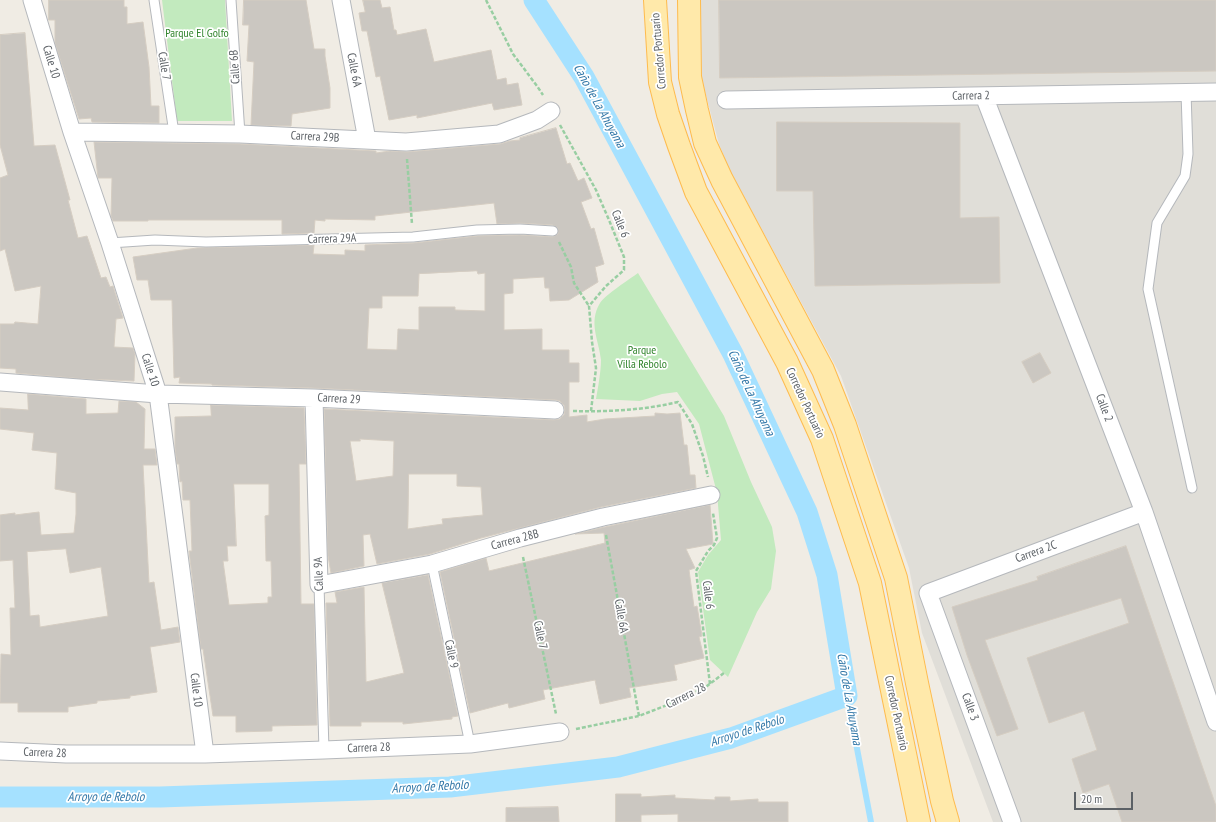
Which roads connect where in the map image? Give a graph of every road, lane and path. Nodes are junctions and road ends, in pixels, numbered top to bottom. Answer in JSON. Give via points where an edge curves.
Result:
{"nodes":[{"id":1,"x":32,"y":0,"type":"edge"},
{"id":2,"x":154,"y":0,"type":"edge"},
{"id":3,"x":231,"y":0,"type":"edge"},
{"id":4,"x":341,"y":0,"type":"edge"},
{"id":5,"x":486,"y":0,"type":"edge"},
{"id":6,"x":655,"y":0,"type":"edge"},
{"id":7,"x":689,"y":0,"type":"edge"},
{"id":8,"x":1186,"y":92,"type":"junction"},
{"id":9,"x":1216,"y":92,"type":"edge"},
{"id":10,"x":984,"y":96,"type":"junction"},
{"id":11,"x":726,"y":100,"type":"dead end"},
{"id":12,"x":551,"y":110,"type":"junction"},
{"id":13,"x":72,"y":132,"type":"junction"},
{"id":14,"x":174,"y":133,"type":"junction"},
{"id":15,"x":240,"y":134,"type":"junction"},
{"id":16,"x":367,"y":140,"type":"junction"},
{"id":17,"x":406,"y":142,"type":"junction"},
{"id":18,"x":553,"y":231,"type":"joint"},
{"id":19,"x":413,"y":237,"type":"junction"},
{"id":20,"x":110,"y":243,"type":"junction"},
{"id":21,"x":589,"y":306,"type":"junction"},
{"id":22,"x":0,"y":382,"type":"edge"},
{"id":23,"x":158,"y":394,"type":"junction"},
{"id":24,"x":314,"y":398,"type":"junction"},
{"id":25,"x":555,"y":410,"type":"joint"},
{"id":26,"x":591,"y":411,"type":"junction"},
{"id":27,"x":1192,"y":488,"type":"dead end"},
{"id":28,"x":711,"y":495,"type":"junction"},
{"id":29,"x":1144,"y":512,"type":"junction"},
{"id":30,"x":603,"y":517,"type":"junction"},
{"id":31,"x":520,"y":538,"type":"junction"},
{"id":32,"x":432,"y":564,"type":"junction"},
{"id":33,"x":319,"y":585,"type":"junction"},
{"id":34,"x":899,"y":591,"type":"junction"},
{"id":35,"x":928,"y":593,"type":"joint"},
{"id":36,"x":872,"y":595,"type":"junction"},
{"id":37,"x":724,"y":673,"type":"dead end"},
{"id":38,"x":710,"y":684,"type":"junction"},
{"id":39,"x":639,"y":716,"type":"junction"},
{"id":40,"x":1216,"y":722,"type":"edge"},
{"id":41,"x":560,"y":732,"type":"junction"},
{"id":42,"x":470,"y":744,"type":"junction"},
{"id":43,"x":324,"y":750,"type":"junction"},
{"id":44,"x":0,"y":751,"type":"edge"},
{"id":45,"x":205,"y":754,"type":"junction"},
{"id":46,"x":919,"y":822,"type":"edge"},
{"id":47,"x":948,"y":822,"type":"edge"},
{"id":48,"x":1012,"y":822,"type":"edge"}],
"edges":[{"from":1,"to":13,"type":"street","name":"Calle 10"},
{"from":2,"to":14,"type":"lane","name":"Calle 7"},
{"from":3,"to":15,"type":"lane","name":"Calle 6B"},
{"from":4,"to":16,"type":"street","name":"Calle 6A"},
{"from":5,"to":12,"type":"path","name":"Calle 6","via":[[513,54]]},
{"from":6,"to":36,"type":"main road","name":"Corredor Portuario","via":[[660,82],[679,146],[696,192],[786,362],[822,439]]},
{"from":7,"to":34,"type":"main road","via":[[690,77],[705,142],[722,180],[823,370],[845,425]]},
{"from":8,"to":9,"type":"street","name":"Carrera 2"},
{"from":8,"to":10,"type":"street","name":"Carrera 2"},
{"from":8,"to":27,"type":"lane","via":[[1188,154],[1185,176],[1157,223],[1148,289]]},
{"from":10,"to":11,"type":"street","name":"Carrera 2"},
{"from":10,"to":29,"type":"street","name":"Calle 2"},
{"from":12,"to":17,"type":"street","name":"Carrera 29B","via":[[537,120],[499,134]]},
{"from":12,"to":21,"type":"path","name":"Calle 6","via":[[596,190],[624,257],[624,270]]},
{"from":13,"to":14,"type":"street","name":"Carrera 29B"},
{"from":13,"to":20,"type":"street","name":"Calle 10"},
{"from":14,"to":15,"type":"street","name":"Carrera 29B"},
{"from":15,"to":16,"type":"street","name":"Carrera 29B"},
{"from":16,"to":17,"type":"street","name":"Carrera 29B"},
{"from":17,"to":19,"type":"path"},
{"from":18,"to":19,"type":"lane","name":"Carrera 29A","via":[[477,230]]},
{"from":18,"to":21,"type":"path","via":[[571,267],[574,283]]},
{"from":19,"to":20,"type":"lane","name":"Carrera 29A","via":[[206,242],[155,240]]},
{"from":20,"to":23,"type":"street","name":"Calle 10"},
{"from":21,"to":26,"type":"path","via":[[596,368]]},
{"from":22,"to":23,"type":"street","name":"Carrera 29"},
{"from":23,"to":24,"type":"street","name":"Carrera 29"},
{"from":23,"to":45,"type":"street","name":"Calle 10"},
{"from":24,"to":25,"type":"street","name":"Carrera 29"},
{"from":24,"to":33,"type":"street","name":"Calle 9A"},
{"from":25,"to":26,"type":"path"},
{"from":26,"to":28,"type":"path","name":"Calle 6","via":[[656,407],[678,402],[692,424],[703,456]]},
{"from":28,"to":30,"type":"street","name":"Carrera 28B"},
{"from":28,"to":38,"type":"path","name":"Calle 6","via":[[717,538],[696,571]]},
{"from":29,"to":35,"type":"street","name":"Carrera 2C"},
{"from":29,"to":40,"type":"street","name":"Calle 2"},
{"from":30,"to":31,"type":"street","name":"Carrera 28B"},
{"from":30,"to":39,"type":"path","name":"Calle 6A"},
{"from":31,"to":32,"type":"street","name":"Carrera 28B"},
{"from":31,"to":41,"type":"path","name":"Calle 7"},
{"from":32,"to":33,"type":"street","name":"Carrera 28B"},
{"from":32,"to":42,"type":"lane","name":"Calle 9"},
{"from":33,"to":43,"type":"lane","name":"Calle 9A"},
{"from":34,"to":36,"type":"main road"},
{"from":34,"to":47,"type":"main road"},
{"from":35,"to":48,"type":"street","name":"Calle 3"},
{"from":36,"to":46,"type":"main road","name":"Corredor Portuario"},
{"from":37,"to":38,"type":"path","name":"Carrera 28"},
{"from":38,"to":39,"type":"path","name":"Carrera 28","via":[[680,700]]},
{"from":39,"to":41,"type":"path","name":"Carrera 28"},
{"from":41,"to":42,"type":"street","name":"Carrera 28"},
{"from":42,"to":43,"type":"street","name":"Carrera 28"},
{"from":43,"to":45,"type":"street","name":"Carrera 28"},
{"from":44,"to":45,"type":"street","name":"Carrera 28","via":[[66,754]]}]}
